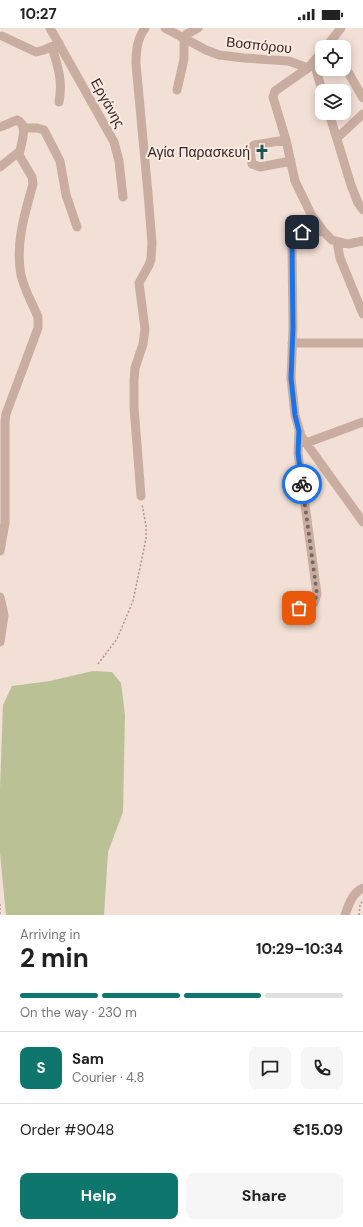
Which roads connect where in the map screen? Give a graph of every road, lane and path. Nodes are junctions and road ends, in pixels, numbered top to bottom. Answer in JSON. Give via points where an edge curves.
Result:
{"nodes":[{"id":1,"x":50,"y":28,"type":"edge"},
{"id":2,"x":144,"y":28,"type":"edge"},
{"id":3,"x":165,"y":28,"type":"edge"},
{"id":4,"x":198,"y":28,"type":"edge"},
{"id":5,"x":342,"y":28,"type":"edge"},
{"id":6,"x":2,"y":36,"type":"dead end"},
{"id":7,"x":183,"y":38,"type":"junction"},
{"id":8,"x":334,"y":40,"type":"edge"},
{"id":9,"x":55,"y":45,"type":"junction"},
{"id":10,"x":315,"y":60,"type":"edge"},
{"id":11,"x":311,"y":65,"type":"junction"},
{"id":12,"x":350,"y":76,"type":"edge"},
{"id":13,"x":319,"y":84,"type":"edge"},
{"id":14,"x":177,"y":90,"type":"dead end"},
{"id":15,"x":363,"y":98,"type":"edge"},
{"id":16,"x":59,"y":102,"type":"dead end"},
{"id":17,"x":363,"y":114,"type":"edge"},
{"id":18,"x":331,"y":120,"type":"edge"},
{"id":19,"x":0,"y":127,"type":"edge"},
{"id":20,"x":24,"y":128,"type":"junction"},
{"id":21,"x":337,"y":138,"type":"junction"},
{"id":22,"x":286,"y":140,"type":"junction"},
{"id":23,"x":20,"y":150,"type":"junction"},
{"id":24,"x":291,"y":161,"type":"junction"},
{"id":25,"x":0,"y":167,"type":"edge"},
{"id":26,"x":123,"y":197,"type":"dead end"},
{"id":27,"x":363,"y":210,"type":"edge"},
{"id":28,"x":77,"y":227,"type":"dead end"},
{"id":29,"x":324,"y":232,"type":"junction"},
{"id":30,"x":363,"y":241,"type":"edge"},
{"id":31,"x":337,"y":242,"type":"junction"},
{"id":32,"x":363,"y":314,"type":"edge"},
{"id":33,"x":292,"y":343,"type":"junction"},
{"id":34,"x":363,"y":343,"type":"edge"},
{"id":35,"x":363,"y":422,"type":"edge"},
{"id":36,"x":299,"y":431,"type":"junction"},
{"id":37,"x":306,"y":443,"type":"junction"},
{"id":38,"x":141,"y":496,"type":"joint"},
{"id":39,"x":363,"y":522,"type":"edge"},
{"id":40,"x":0,"y":551,"type":"edge"},
{"id":41,"x":0,"y":597,"type":"edge"},
{"id":42,"x":288,"y":609,"type":"dead end"},
{"id":43,"x":0,"y":642,"type":"edge"},
{"id":44,"x":98,"y":664,"type":"dead end"},
{"id":45,"x":363,"y":888,"type":"edge"},
{"id":46,"x":363,"y":900,"type":"edge"},
{"id":47,"x":0,"y":904,"type":"edge"},
{"id":48,"x":0,"y":915,"type":"edge"},
{"id":49,"x":345,"y":915,"type":"edge"},
{"id":50,"x":359,"y":915,"type":"edge"}],
"edges":[{"from":1,"to":9,"type":"street","name":"Εργάνης"},
{"from":2,"to":38,"type":"street","via":[[137,47],[136,64],[152,253],[149,265],[139,283],[145,329],[134,380]]},
{"from":3,"to":7,"type":"street","name":"Βοσπόρου"},
{"from":4,"to":7,"type":"street"},
{"from":5,"to":8,"type":"street"},
{"from":6,"to":9,"type":"street","via":[[36,52]]},
{"from":7,"to":11,"type":"street","name":"Βοσπόρου","via":[[218,55]]},
{"from":7,"to":14,"type":"street","via":[[184,59]]},
{"from":9,"to":16,"type":"street","via":[[61,78]]},
{"from":9,"to":26,"type":"street","name":"Εργάνης","via":[[114,142]]},
{"from":10,"to":11,"type":"street"},
{"from":11,"to":13,"type":"street"},
{"from":11,"to":22,"type":"street","via":[[275,91],[272,97]]},
{"from":12,"to":15,"type":"street"},
{"from":17,"to":21,"type":"street"},
{"from":18,"to":21,"type":"street"},
{"from":19,"to":20,"type":"street","via":[[17,120]]},
{"from":20,"to":23,"type":"street"},
{"from":20,"to":28,"type":"street","via":[[44,130],[62,168],[66,195]]},
{"from":21,"to":27,"type":"street","via":[[351,185]]},
{"from":22,"to":24,"type":"street"},
{"from":22,"to":24,"type":"street","via":[[254,145],[250,151],[252,164],[260,167]]},
{"from":23,"to":25,"type":"street"},
{"from":23,"to":40,"type":"street","via":[[20,158],[33,180],[21,228],[20,265],[23,283],[39,322],[6,414],[5,523]]},
{"from":24,"to":29,"type":"street","via":[[300,193]]},
{"from":29,"to":31,"type":"street"},
{"from":29,"to":33,"type":"street","via":[[301,232],[292,244]]},
{"from":30,"to":31,"type":"street","via":[[348,244]]},
{"from":31,"to":32,"type":"street","via":[[340,258]]},
{"from":33,"to":34,"type":"street"},
{"from":33,"to":36,"type":"street","via":[[292,392]]},
{"from":35,"to":37,"type":"street"},
{"from":36,"to":37,"type":"street"},
{"from":36,"to":42,"type":"street","via":[[298,453],[317,594],[310,606]]},
{"from":37,"to":39,"type":"street"},
{"from":38,"to":44,"type":"path","via":[[146,539],[133,601],[117,639]]},
{"from":41,"to":43,"type":"street","via":[[4,615]]},
{"from":45,"to":49,"type":"street","via":[[349,902]]},
{"from":46,"to":50,"type":"path"},
{"from":47,"to":48,"type":"path"}]}
